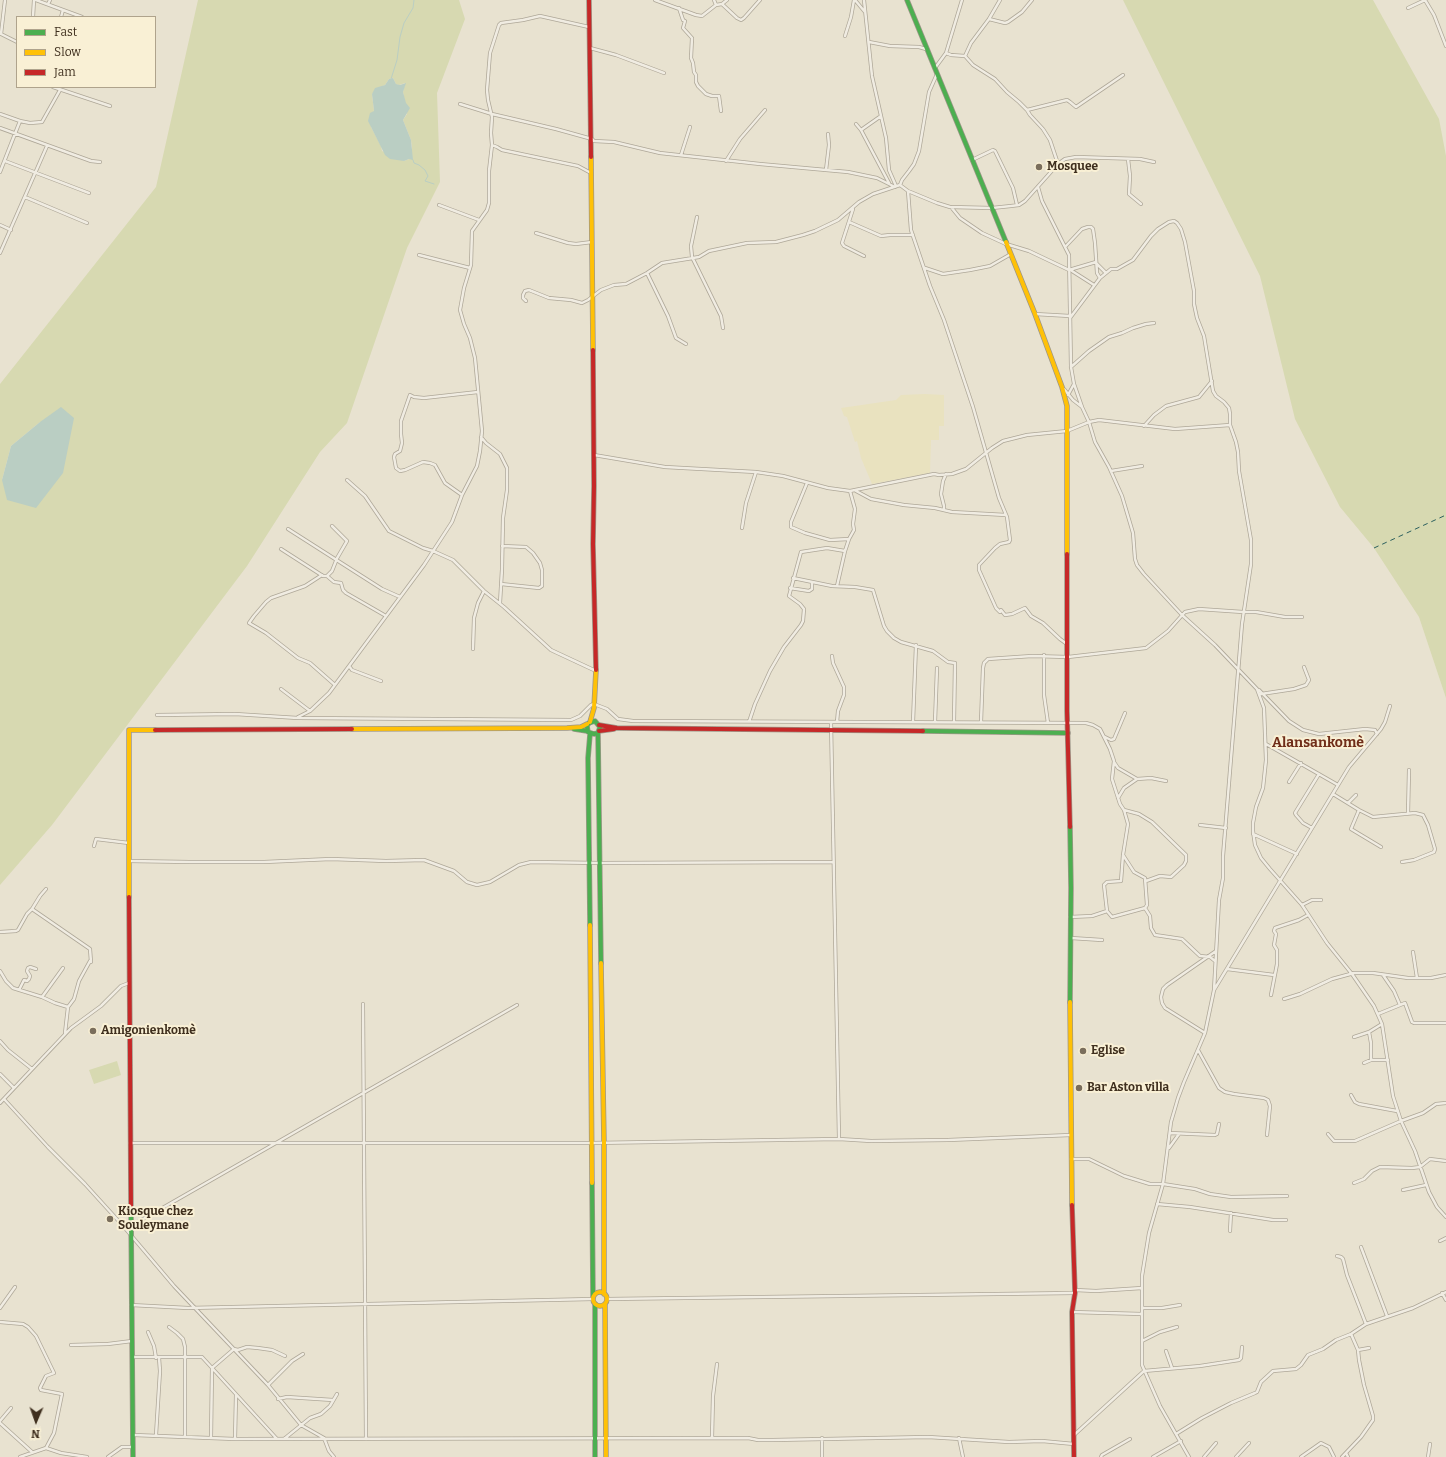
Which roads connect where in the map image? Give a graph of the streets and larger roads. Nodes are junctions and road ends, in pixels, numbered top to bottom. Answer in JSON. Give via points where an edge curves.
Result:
{"nodes":[{"id":1,"x":5,"y":0,"type":"edge"},
{"id":2,"x":35,"y":0,"type":"edge"},
{"id":3,"x":50,"y":0,"type":"edge"},
{"id":4,"x":590,"y":0,"type":"edge"},
{"id":5,"x":655,"y":0,"type":"edge"},
{"id":6,"x":714,"y":0,"type":"edge"},
{"id":7,"x":727,"y":0,"type":"edge"},
{"id":8,"x":760,"y":0,"type":"edge"},
{"id":9,"x":854,"y":0,"type":"edge"},
{"id":10,"x":864,"y":0,"type":"edge"},
{"id":11,"x":907,"y":0,"type":"edge"},
{"id":12,"x":962,"y":0,"type":"edge"},
{"id":13,"x":1000,"y":0,"type":"edge"},
{"id":14,"x":1032,"y":0,"type":"edge"},
{"id":15,"x":1424,"y":0,"type":"edge"},
{"id":16,"x":48,"y":4,"type":"junction"},
{"id":17,"x":722,"y":4,"type":"junction"},
{"id":18,"x":716,"y":5,"type":"junction"},
{"id":19,"x":679,"y":8,"type":"junction"},
{"id":20,"x":1408,"y":8,"type":"dead end"},
{"id":21,"x":63,"y":10,"type":"junction"},
{"id":22,"x":865,"y":12,"type":"junction"},
{"id":23,"x":33,"y":16,"type":"edge"},
{"id":24,"x":61,"y":16,"type":"edge"},
{"id":25,"x":79,"y":16,"type":"edge"},
{"id":26,"x":989,"y":19,"type":"junction"},
{"id":27,"x":589,"y":27,"type":"junction"},
{"id":28,"x":845,"y":36,"type":"dead end"},
{"id":29,"x":16,"y":42,"type":"edge"},
{"id":30,"x":869,"y":42,"type":"junction"},
{"id":31,"x":1446,"y":46,"type":"edge"},
{"id":32,"x":590,"y":48,"type":"junction"},
{"id":33,"x":926,"y":49,"type":"junction"},
{"id":34,"x":946,"y":53,"type":"junction"},
{"id":35,"x":966,"y":56,"type":"junction"},
{"id":36,"x":934,"y":68,"type":"junction"},
{"id":37,"x":664,"y":73,"type":"dead end"},
{"id":38,"x":937,"y":74,"type":"junction"},
{"id":39,"x":1123,"y":75,"type":"dead end"},
{"id":40,"x":55,"y":88,"type":"edge"},
{"id":41,"x":69,"y":88,"type":"edge"},
{"id":42,"x":60,"y":90,"type":"junction"},
{"id":43,"x":67,"y":92,"type":"junction"},
{"id":44,"x":460,"y":104,"type":"dead end"},
{"id":45,"x":110,"y":106,"type":"dead end"},
{"id":46,"x":765,"y":110,"type":"dead end"},
{"id":47,"x":1027,"y":110,"type":"junction"},
{"id":48,"x":721,"y":111,"type":"dead end"},
{"id":49,"x":0,"y":114,"type":"edge"},
{"id":50,"x":492,"y":114,"type":"junction"},
{"id":51,"x":881,"y":116,"type":"junction"},
{"id":52,"x":20,"y":121,"type":"junction"},
{"id":53,"x":856,"y":124,"type":"dead end"},
{"id":54,"x":690,"y":127,"type":"dead end"},
{"id":55,"x":0,"y":128,"type":"edge"},
{"id":56,"x":862,"y":130,"type":"junction"},
{"id":57,"x":15,"y":133,"type":"junction"},
{"id":58,"x":828,"y":134,"type":"dead end"},
{"id":59,"x":592,"y":138,"type":"junction"},
{"id":60,"x":492,"y":145,"type":"junction"},
{"id":61,"x":47,"y":146,"type":"junction"},
{"id":62,"x":681,"y":155,"type":"junction"},
{"id":63,"x":1128,"y":158,"type":"junction"},
{"id":64,"x":726,"y":160,"type":"junction"},
{"id":65,"x":972,"y":160,"type":"junction"},
{"id":66,"x":4,"y":161,"type":"junction"},
{"id":67,"x":100,"y":162,"type":"dead end"},
{"id":68,"x":1154,"y":162,"type":"dead end"},
{"id":69,"x":1058,"y":164,"type":"junction"},
{"id":70,"x":826,"y":170,"type":"junction"},
{"id":71,"x":0,"y":172,"type":"edge"},
{"id":72,"x":35,"y":172,"type":"junction"},
{"id":73,"x":592,"y":173,"type":"junction"},
{"id":74,"x":889,"y":183,"type":"junction"},
{"id":75,"x":897,"y":186,"type":"junction"},
{"id":76,"x":1038,"y":187,"type":"junction"},
{"id":77,"x":908,"y":191,"type":"junction"},
{"id":78,"x":89,"y":193,"type":"dead end"},
{"id":79,"x":25,"y":197,"type":"junction"},
{"id":80,"x":1141,"y":204,"type":"dead end"},
{"id":81,"x":439,"y":205,"type":"dead end"},
{"id":82,"x":1017,"y":205,"type":"junction"},
{"id":83,"x":950,"y":206,"type":"junction"},
{"id":84,"x":853,"y":208,"type":"junction"},
{"id":85,"x":992,"y":208,"type":"junction"},
{"id":86,"x":697,"y":217,"type":"dead end"},
{"id":87,"x":479,"y":220,"type":"junction"},
{"id":88,"x":848,"y":222,"type":"junction"},
{"id":89,"x":87,"y":223,"type":"dead end"},
{"id":90,"x":0,"y":225,"type":"edge"},
{"id":91,"x":10,"y":230,"type":"junction"},
{"id":92,"x":536,"y":233,"type":"dead end"},
{"id":93,"x":913,"y":235,"type":"junction"},
{"id":94,"x":592,"y":242,"type":"junction"},
{"id":95,"x":1006,"y":244,"type":"junction"},
{"id":96,"x":1066,"y":246,"type":"junction"},
{"id":97,"x":0,"y":253,"type":"edge"},
{"id":98,"x":1011,"y":254,"type":"junction"},
{"id":99,"x":419,"y":255,"type":"dead end"},
{"id":100,"x":864,"y":256,"type":"dead end"},
{"id":101,"x":692,"y":257,"type":"junction"},
{"id":102,"x":1096,"y":263,"type":"junction"},
{"id":103,"x":470,"y":268,"type":"junction"},
{"id":104,"x":925,"y":268,"type":"junction"},
{"id":105,"x":1070,"y":270,"type":"junction"},
{"id":106,"x":647,"y":273,"type":"junction"},
{"id":107,"x":1106,"y":273,"type":"junction"},
{"id":108,"x":1100,"y":278,"type":"junction"},
{"id":109,"x":1094,"y":285,"type":"junction"},
{"id":110,"x":592,"y":297,"type":"junction"},
{"id":111,"x":526,"y":301,"type":"dead end"},
{"id":112,"x":1035,"y":314,"type":"junction"},
{"id":113,"x":1070,"y":317,"type":"junction"},
{"id":114,"x":1154,"y":323,"type":"dead end"},
{"id":115,"x":723,"y":328,"type":"dead end"},
{"id":116,"x":686,"y":344,"type":"dead end"},
{"id":117,"x":1071,"y":367,"type":"junction"},
{"id":118,"x":1212,"y":381,"type":"junction"},
{"id":119,"x":1074,"y":384,"type":"junction"},
{"id":120,"x":1062,"y":387,"type":"junction"},
{"id":121,"x":478,"y":392,"type":"junction"},
{"id":122,"x":1068,"y":395,"type":"junction"},
{"id":123,"x":1082,"y":407,"type":"junction"},
{"id":124,"x":1089,"y":422,"type":"junction"},
{"id":125,"x":1230,"y":425,"type":"junction"},
{"id":126,"x":1144,"y":426,"type":"junction"},
{"id":127,"x":1067,"y":431,"type":"junction"},
{"id":128,"x":481,"y":437,"type":"junction"},
{"id":129,"x":986,"y":452,"type":"junction"},
{"id":130,"x":594,"y":455,"type":"junction"},
{"id":131,"x":1142,"y":466,"type":"dead end"},
{"id":132,"x":756,"y":472,"type":"junction"},
{"id":133,"x":1111,"y":472,"type":"junction"},
{"id":134,"x":946,"y":474,"type":"junction"},
{"id":135,"x":347,"y":480,"type":"dead end"},
{"id":136,"x":807,"y":483,"type":"junction"},
{"id":137,"x":855,"y":491,"type":"junction"},
{"id":138,"x":850,"y":492,"type":"junction"},
{"id":139,"x":462,"y":495,"type":"junction"},
{"id":140,"x":944,"y":510,"type":"junction"},
{"id":141,"x":1006,"y":516,"type":"junction"},
{"id":142,"x":332,"y":526,"type":"dead end"},
{"id":143,"x":742,"y":528,"type":"dead end"},
{"id":144,"x":288,"y":529,"type":"dead end"},
{"id":145,"x":849,"y":539,"type":"junction"},
{"id":146,"x":502,"y":546,"type":"junction"},
{"id":147,"x":281,"y":549,"type":"dead end"},
{"id":148,"x":433,"y":551,"type":"junction"},
{"id":149,"x":845,"y":551,"type":"junction"},
{"id":150,"x":336,"y":561,"type":"junction"},
{"id":151,"x":322,"y":575,"type":"junction"},
{"id":152,"x":327,"y":576,"type":"junction"},
{"id":153,"x":793,"y":578,"type":"junction"},
{"id":154,"x":812,"y":583,"type":"junction"},
{"id":155,"x":501,"y":584,"type":"junction"},
{"id":156,"x":837,"y":586,"type":"junction"},
{"id":157,"x":790,"y":588,"type":"junction"},
{"id":158,"x":484,"y":591,"type":"junction"},
{"id":159,"x":400,"y":597,"type":"junction"},
{"id":160,"x":500,"y":603,"type":"junction"},
{"id":161,"x":1243,"y":612,"type":"junction"},
{"id":162,"x":1182,"y":615,"type":"junction"},
{"id":163,"x":386,"y":616,"type":"junction"},
{"id":164,"x":1302,"y":617,"type":"dead end"},
{"id":165,"x":1068,"y":644,"type":"junction"},
{"id":166,"x":916,"y":645,"type":"junction"},
{"id":167,"x":473,"y":649,"type":"dead end"},
{"id":168,"x":1044,"y":655,"type":"junction"},
{"id":169,"x":832,"y":656,"type":"dead end"},
{"id":170,"x":1068,"y":657,"type":"junction"},
{"id":171,"x":349,"y":666,"type":"junction"},
{"id":172,"x":1304,"y":667,"type":"dead end"},
{"id":173,"x":937,"y":668,"type":"dead end"},
{"id":174,"x":1238,"y":669,"type":"junction"},
{"id":175,"x":596,"y":671,"type":"junction"},
{"id":176,"x":381,"y":681,"type":"dead end"},
{"id":177,"x":335,"y":685,"type":"junction"},
{"id":178,"x":281,"y":689,"type":"dead end"},
{"id":179,"x":1261,"y":694,"type":"junction"},
{"id":180,"x":594,"y":706,"type":"junction"},
{"id":181,"x":1390,"y":706,"type":"dead end"},
{"id":182,"x":310,"y":711,"type":"junction"},
{"id":183,"x":1125,"y":713,"type":"dead end"},
{"id":184,"x":157,"y":715,"type":"dead end"},
{"id":185,"x":298,"y":718,"type":"junction"},
{"id":186,"x":748,"y":722,"type":"junction"},
{"id":187,"x":831,"y":722,"type":"junction"},
{"id":188,"x":837,"y":722,"type":"junction"},
{"id":189,"x":913,"y":722,"type":"junction"},
{"id":190,"x":935,"y":722,"type":"junction"},
{"id":191,"x":954,"y":722,"type":"junction"},
{"id":192,"x":981,"y":722,"type":"junction"},
{"id":193,"x":589,"y":723,"type":"junction"},
{"id":194,"x":1048,"y":723,"type":"junction"},
{"id":195,"x":1067,"y":723,"type":"junction"},
{"id":196,"x":598,"y":724,"type":"junction"},
{"id":197,"x":567,"y":728,"type":"junction"},
{"id":198,"x":617,"y":728,"type":"junction"},
{"id":199,"x":831,"y":730,"type":"junction"},
{"id":200,"x":588,"y":732,"type":"junction"},
{"id":201,"x":598,"y":732,"type":"junction"},
{"id":202,"x":1068,"y":733,"type":"junction"},
{"id":203,"x":1377,"y":735,"type":"junction"},
{"id":204,"x":1104,"y":737,"type":"junction"},
{"id":205,"x":1266,"y":744,"type":"junction"},
{"id":206,"x":1114,"y":761,"type":"junction"},
{"id":207,"x":1301,"y":763,"type":"junction"},
{"id":208,"x":1408,"y":770,"type":"dead end"},
{"id":209,"x":1319,"y":774,"type":"junction"},
{"id":210,"x":1137,"y":779,"type":"junction"},
{"id":211,"x":1166,"y":781,"type":"dead end"},
{"id":212,"x":1289,"y":782,"type":"dead end"},
{"id":213,"x":1338,"y":785,"type":"junction"},
{"id":214,"x":1333,"y":794,"type":"junction"},
{"id":215,"x":1356,"y":795,"type":"dead end"},
{"id":216,"x":1118,"y":798,"type":"junction"},
{"id":217,"x":1348,"y":803,"type":"junction"},
{"id":218,"x":1124,"y":810,"type":"junction"},
{"id":219,"x":1359,"y":810,"type":"junction"},
{"id":220,"x":1408,"y":814,"type":"junction"},
{"id":221,"x":1200,"y":825,"type":"dead end"},
{"id":222,"x":1226,"y":828,"type":"junction"},
{"id":223,"x":1312,"y":828,"type":"junction"},
{"id":224,"x":1253,"y":834,"type":"junction"},
{"id":225,"x":129,"y":843,"type":"junction"},
{"id":226,"x":94,"y":846,"type":"dead end"},
{"id":227,"x":1381,"y":847,"type":"dead end"},
{"id":228,"x":1297,"y":854,"type":"junction"},
{"id":229,"x":1123,"y":855,"type":"junction"},
{"id":230,"x":129,"y":861,"type":"junction"},
{"id":231,"x":833,"y":862,"type":"junction"},
{"id":232,"x":1402,"y":862,"type":"dead end"},
{"id":233,"x":589,"y":863,"type":"junction"},
{"id":234,"x":601,"y":863,"type":"junction"},
{"id":235,"x":1280,"y":880,"type":"junction"},
{"id":236,"x":1146,"y":881,"type":"junction"},
{"id":237,"x":46,"y":889,"type":"dead end"},
{"id":238,"x":1322,"y":900,"type":"dead end"},
{"id":239,"x":1302,"y":905,"type":"junction"},
{"id":240,"x":1145,"y":908,"type":"junction"},
{"id":241,"x":32,"y":909,"type":"junction"},
{"id":242,"x":1107,"y":911,"type":"junction"},
{"id":243,"x":1308,"y":914,"type":"junction"},
{"id":244,"x":1070,"y":917,"type":"junction"},
{"id":245,"x":0,"y":932,"type":"edge"},
{"id":246,"x":1070,"y":938,"type":"junction"},
{"id":247,"x":1102,"y":940,"type":"dead end"},
{"id":248,"x":1216,"y":951,"type":"junction"},
{"id":249,"x":1412,"y":952,"type":"dead end"},
{"id":250,"x":1206,"y":957,"type":"junction"},
{"id":251,"x":1215,"y":962,"type":"junction"},
{"id":252,"x":63,"y":968,"type":"dead end"},
{"id":253,"x":36,"y":969,"type":"dead end"},
{"id":254,"x":1226,"y":969,"type":"junction"},
{"id":255,"x":0,"y":971,"type":"edge"},
{"id":256,"x":1352,"y":974,"type":"junction"},
{"id":257,"x":1383,"y":974,"type":"junction"},
{"id":258,"x":1274,"y":975,"type":"junction"},
{"id":259,"x":1446,"y":976,"type":"edge"},
{"id":260,"x":1416,"y":978,"type":"junction"},
{"id":261,"x":130,"y":983,"type":"junction"},
{"id":262,"x":19,"y":990,"type":"junction"},
{"id":263,"x":1214,"y":990,"type":"junction"},
{"id":264,"x":1271,"y":994,"type":"dead end"},
{"id":265,"x":42,"y":997,"type":"junction"},
{"id":266,"x":1284,"y":999,"type":"dead end"},
{"id":267,"x":363,"y":1004,"type":"dead end"},
{"id":268,"x":517,"y":1005,"type":"dead end"},
{"id":269,"x":1400,"y":1006,"type":"junction"},
{"id":270,"x":68,"y":1007,"type":"junction"},
{"id":271,"x":1378,"y":1014,"type":"junction"},
{"id":272,"x":1446,"y":1022,"type":"edge"},
{"id":273,"x":1382,"y":1024,"type":"junction"},
{"id":274,"x":1369,"y":1032,"type":"junction"},
{"id":275,"x":1206,"y":1033,"type":"junction"},
{"id":276,"x":65,"y":1034,"type":"junction"},
{"id":277,"x":1354,"y":1037,"type":"dead end"},
{"id":278,"x":0,"y":1041,"type":"edge"},
{"id":279,"x":1198,"y":1050,"type":"junction"},
{"id":280,"x":1371,"y":1060,"type":"junction"},
{"id":281,"x":1388,"y":1060,"type":"junction"},
{"id":282,"x":1364,"y":1063,"type":"dead end"},
{"id":283,"x":32,"y":1069,"type":"junction"},
{"id":284,"x":0,"y":1074,"type":"edge"},
{"id":285,"x":14,"y":1088,"type":"junction"},
{"id":286,"x":364,"y":1093,"type":"junction"},
{"id":287,"x":1351,"y":1095,"type":"dead end"},
{"id":288,"x":4,"y":1099,"type":"junction"},
{"id":289,"x":0,"y":1103,"type":"edge"},
{"id":290,"x":1446,"y":1103,"type":"edge"},
{"id":291,"x":1397,"y":1111,"type":"junction"},
{"id":292,"x":1401,"y":1121,"type":"junction"},
{"id":293,"x":1219,"y":1124,"type":"dead end"},
{"id":294,"x":1170,"y":1133,"type":"junction"},
{"id":295,"x":1179,"y":1134,"type":"junction"},
{"id":296,"x":1328,"y":1134,"type":"dead end"},
{"id":297,"x":1072,"y":1135,"type":"junction"},
{"id":298,"x":1267,"y":1135,"type":"dead end"},
{"id":299,"x":839,"y":1139,"type":"junction"},
{"id":300,"x":130,"y":1143,"type":"junction"},
{"id":301,"x":364,"y":1143,"type":"junction"},
{"id":302,"x":592,"y":1143,"type":"junction"},
{"id":303,"x":604,"y":1143,"type":"junction"},
{"id":304,"x":274,"y":1144,"type":"junction"},
{"id":305,"x":1168,"y":1149,"type":"junction"},
{"id":306,"x":1071,"y":1159,"type":"junction"},
{"id":307,"x":1446,"y":1160,"type":"edge"},
{"id":308,"x":1420,"y":1167,"type":"junction"},
{"id":309,"x":1354,"y":1183,"type":"dead end"},
{"id":310,"x":1163,"y":1184,"type":"junction"},
{"id":311,"x":1426,"y":1186,"type":"junction"},
{"id":312,"x":1403,"y":1190,"type":"dead end"},
{"id":313,"x":1287,"y":1196,"type":"dead end"},
{"id":314,"x":1157,"y":1204,"type":"junction"},
{"id":315,"x":1231,"y":1213,"type":"junction"},
{"id":316,"x":1446,"y":1217,"type":"edge"},
{"id":317,"x":1286,"y":1220,"type":"dead end"},
{"id":318,"x":131,"y":1226,"type":"junction"},
{"id":319,"x":1230,"y":1231,"type":"dead end"},
{"id":320,"x":131,"y":1235,"type":"junction"},
{"id":321,"x":1446,"y":1238,"type":"edge"},
{"id":322,"x":1440,"y":1241,"type":"dead end"},
{"id":323,"x":1361,"y":1247,"type":"dead end"},
{"id":324,"x":1337,"y":1256,"type":"dead end"},
{"id":325,"x":15,"y":1287,"type":"dead end"},
{"id":326,"x":1142,"y":1288,"type":"junction"},
{"id":327,"x":1075,"y":1291,"type":"junction"},
{"id":328,"x":1446,"y":1292,"type":"edge"},
{"id":329,"x":1442,"y":1293,"type":"junction"},
{"id":330,"x":604,"y":1294,"type":"junction"},
{"id":331,"x":593,"y":1298,"type":"junction"},
{"id":332,"x":607,"y":1299,"type":"junction"},
{"id":333,"x":1446,"y":1300,"type":"edge"},
{"id":334,"x":595,"y":1304,"type":"junction"},
{"id":335,"x":605,"y":1304,"type":"junction"},
{"id":336,"x":131,"y":1305,"type":"junction"},
{"id":337,"x":365,"y":1305,"type":"junction"},
{"id":338,"x":1180,"y":1305,"type":"dead end"},
{"id":339,"x":195,"y":1307,"type":"junction"},
{"id":340,"x":0,"y":1308,"type":"edge"},
{"id":341,"x":1142,"y":1308,"type":"junction"},
{"id":342,"x":1072,"y":1312,"type":"junction"},
{"id":343,"x":1142,"y":1314,"type":"junction"},
{"id":344,"x":1387,"y":1316,"type":"junction"},
{"id":345,"x":0,"y":1322,"type":"edge"},
{"id":346,"x":1366,"y":1324,"type":"junction"},
{"id":347,"x":169,"y":1327,"type":"dead end"},
{"id":348,"x":1177,"y":1327,"type":"dead end"},
{"id":349,"x":148,"y":1332,"type":"dead end"},
{"id":350,"x":1351,"y":1334,"type":"junction"},
{"id":351,"x":133,"y":1341,"type":"junction"},
{"id":352,"x":1142,"y":1341,"type":"junction"},
{"id":353,"x":71,"y":1345,"type":"dead end"},
{"id":354,"x":1242,"y":1348,"type":"dead end"},
{"id":355,"x":1369,"y":1348,"type":"dead end"},
{"id":356,"x":234,"y":1349,"type":"junction"},
{"id":357,"x":1358,"y":1350,"type":"junction"},
{"id":358,"x":1166,"y":1351,"type":"dead end"},
{"id":359,"x":303,"y":1354,"type":"dead end"},
{"id":360,"x":284,"y":1356,"type":"dead end"},
{"id":361,"x":133,"y":1357,"type":"junction"},
{"id":362,"x":185,"y":1357,"type":"junction"},
{"id":363,"x":157,"y":1358,"type":"junction"},
{"id":364,"x":717,"y":1364,"type":"dead end"},
{"id":365,"x":212,"y":1368,"type":"junction"},
{"id":366,"x":1172,"y":1368,"type":"junction"},
{"id":367,"x":1144,"y":1371,"type":"junction"},
{"id":368,"x":268,"y":1385,"type":"junction"},
{"id":369,"x":337,"y":1394,"type":"dead end"},
{"id":370,"x":236,"y":1395,"type":"junction"},
{"id":371,"x":278,"y":1399,"type":"junction"},
{"id":372,"x":333,"y":1400,"type":"junction"},
{"id":373,"x":11,"y":1408,"type":"dead end"},
{"id":374,"x":0,"y":1422,"type":"edge"},
{"id":375,"x":301,"y":1425,"type":"junction"},
{"id":376,"x":1176,"y":1434,"type":"junction"},
{"id":377,"x":134,"y":1435,"type":"junction"},
{"id":378,"x":156,"y":1435,"type":"junction"},
{"id":379,"x":1074,"y":1435,"type":"junction"},
{"id":380,"x":185,"y":1437,"type":"junction"},
{"id":381,"x":211,"y":1438,"type":"junction"},
{"id":382,"x":324,"y":1438,"type":"junction"},
{"id":383,"x":712,"y":1438,"type":"junction"},
{"id":384,"x":822,"y":1438,"type":"junction"},
{"id":385,"x":960,"y":1438,"type":"junction"},
{"id":386,"x":235,"y":1439,"type":"junction"},
{"id":387,"x":277,"y":1439,"type":"junction"},
{"id":388,"x":284,"y":1439,"type":"junction"},
{"id":389,"x":366,"y":1439,"type":"junction"},
{"id":390,"x":595,"y":1439,"type":"junction"},
{"id":391,"x":606,"y":1439,"type":"junction"},
{"id":392,"x":1130,"y":1440,"type":"dead end"},
{"id":393,"x":1181,"y":1441,"type":"junction"},
{"id":394,"x":1216,"y":1443,"type":"dead end"},
{"id":395,"x":1249,"y":1443,"type":"dead end"},
{"id":396,"x":1074,"y":1444,"type":"junction"},
{"id":397,"x":1430,"y":1444,"type":"dead end"},
{"id":398,"x":133,"y":1447,"type":"junction"},
{"id":399,"x":46,"y":1448,"type":"junction"},
{"id":400,"x":32,"y":1452,"type":"junction"},
{"id":401,"x":1346,"y":1453,"type":"junction"},
{"id":402,"x":20,"y":1457,"type":"edge"},
{"id":403,"x":86,"y":1457,"type":"edge"},
{"id":404,"x":108,"y":1457,"type":"edge"},
{"id":405,"x":134,"y":1457,"type":"edge"},
{"id":406,"x":334,"y":1457,"type":"edge"},
{"id":407,"x":595,"y":1457,"type":"edge"},
{"id":408,"x":606,"y":1457,"type":"edge"},
{"id":409,"x":822,"y":1457,"type":"edge"},
{"id":410,"x":963,"y":1457,"type":"edge"},
{"id":411,"x":1074,"y":1457,"type":"edge"},
{"id":412,"x":1101,"y":1457,"type":"edge"},
{"id":413,"x":1153,"y":1457,"type":"edge"},
{"id":414,"x":1189,"y":1457,"type":"edge"},
{"id":415,"x":1204,"y":1457,"type":"edge"},
{"id":416,"x":1236,"y":1457,"type":"edge"},
{"id":417,"x":1302,"y":1457,"type":"edge"},
{"id":418,"x":1334,"y":1457,"type":"edge"},
{"id":419,"x":1342,"y":1457,"type":"edge"},
{"id":420,"x":1348,"y":1457,"type":"edge"},
{"id":421,"x":1428,"y":1457,"type":"edge"}],
"edges":[{"from":1,"to":29,"type":"street","via":[[1,34]]},
{"from":2,"to":16,"type":"street"},
{"from":2,"to":23,"type":"street"},
{"from":3,"to":16,"type":"street"},
{"from":4,"to":27,"type":"street"},
{"from":5,"to":19,"type":"street"},
{"from":6,"to":18,"type":"street"},
{"from":7,"to":17,"type":"street"},
{"from":8,"to":17,"type":"street","via":[[741,20]]},
{"from":9,"to":22,"type":"street"},
{"from":9,"to":28,"type":"street"},
{"from":10,"to":22,"type":"street"},
{"from":11,"to":33,"type":"street"},
{"from":12,"to":34,"type":"street"},
{"from":13,"to":26,"type":"street"},
{"from":14,"to":26,"type":"street","via":[[1022,12],[1006,23]]},
{"from":15,"to":20,"type":"street"},
{"from":15,"to":31,"type":"street","via":[[1434,15]]},
{"from":16,"to":21,"type":"street"},
{"from":17,"to":18,"type":"street"},
{"from":18,"to":19,"type":"street","via":[[702,16]]},
{"from":19,"to":48,"type":"street","via":[[685,20],[683,28],[692,38],[691,58],[696,82],[706,94],[719,96]]},
{"from":21,"to":24,"type":"street"},
{"from":21,"to":25,"type":"street"},
{"from":22,"to":30,"type":"street"},
{"from":26,"to":35,"type":"street","via":[[971,43]]},
{"from":27,"to":32,"type":"street"},
{"from":27,"to":50,"type":"street","via":[[544,16],[500,24],[490,53],[487,95]]},
{"from":30,"to":33,"type":"street"},
{"from":30,"to":51,"type":"street","via":[[872,76]]},
{"from":32,"to":37,"type":"street"},
{"from":32,"to":59,"type":"street"},
{"from":33,"to":36,"type":"street"},
{"from":34,"to":35,"type":"street"},
{"from":34,"to":36,"type":"street"},
{"from":35,"to":47,"type":"street","via":[[973,65],[995,79]]},
{"from":36,"to":38,"type":"street"},
{"from":38,"to":65,"type":"street"},
{"from":38,"to":75,"type":"street","via":[[929,92],[919,151],[909,171]]},
{"from":39,"to":47,"type":"street","via":[[1076,107],[1067,100]]},
{"from":40,"to":42,"type":"street"},
{"from":41,"to":43,"type":"street"},
{"from":42,"to":43,"type":"street"},
{"from":42,"to":52,"type":"street","via":[[42,122]]},
{"from":43,"to":45,"type":"street"},
{"from":44,"to":50,"type":"street"},
{"from":46,"to":64,"type":"street"},
{"from":47,"to":69,"type":"street","via":[[1050,140]]},
{"from":49,"to":52,"type":"street"},
{"from":50,"to":59,"type":"street"},
{"from":50,"to":60,"type":"street"},
{"from":51,"to":56,"type":"street"},
{"from":51,"to":75,"type":"street","via":[[889,170]]},
{"from":52,"to":57,"type":"street"},
{"from":53,"to":56,"type":"street"},
{"from":54,"to":62,"type":"street"},
{"from":55,"to":57,"type":"street"},
{"from":56,"to":74,"type":"street"},
{"from":57,"to":61,"type":"street"},
{"from":57,"to":66,"type":"street"},
{"from":58,"to":70,"type":"street"},
{"from":59,"to":62,"type":"street"},
{"from":59,"to":73,"type":"street"},
{"from":60,"to":73,"type":"street","via":[[502,150],[578,166]]},
{"from":60,"to":87,"type":"street","via":[[489,203]]},
{"from":61,"to":67,"type":"street"},
{"from":61,"to":72,"type":"street"},
{"from":62,"to":64,"type":"street"},
{"from":63,"to":68,"type":"street"},
{"from":63,"to":69,"type":"street","via":[[1065,158]]},
{"from":63,"to":80,"type":"street","via":[[1129,194]]},
{"from":64,"to":70,"type":"street"},
{"from":65,"to":82,"type":"street","via":[[995,151],[1013,188]]},
{"from":65,"to":85,"type":"street"},
{"from":66,"to":71,"type":"street"},
{"from":66,"to":72,"type":"street"},
{"from":69,"to":76,"type":"street"},
{"from":70,"to":74,"type":"street","via":[[864,175]]},
{"from":72,"to":78,"type":"street"},
{"from":72,"to":79,"type":"street"},
{"from":73,"to":94,"type":"street"},
{"from":74,"to":75,"type":"street"},
{"from":75,"to":77,"type":"street"},
{"from":75,"to":84,"type":"street","via":[[873,194]]},
{"from":76,"to":82,"type":"street","via":[[1025,201]]},
{"from":76,"to":96,"type":"street","via":[[1042,201]]},
{"from":77,"to":83,"type":"street"},
{"from":77,"to":93,"type":"street","via":[[909,225]]},
{"from":79,"to":89,"type":"street"},
{"from":79,"to":91,"type":"street"},
{"from":81,"to":87,"type":"street"},
{"from":82,"to":85,"type":"street"},
{"from":83,"to":85,"type":"street"},
{"from":83,"to":95,"type":"street","via":[[969,225]]},
{"from":84,"to":88,"type":"street"},
{"from":84,"to":101,"type":"street","via":[[838,220],[802,235],[776,242],[746,243]]},
{"from":85,"to":95,"type":"street"},
{"from":86,"to":101,"type":"street","via":[[691,246]]},
{"from":87,"to":103,"type":"street","via":[[472,231]]},
{"from":88,"to":93,"type":"street","via":[[881,236]]},
{"from":88,"to":100,"type":"street","via":[[843,245]]},
{"from":90,"to":91,"type":"street"},
{"from":91,"to":97,"type":"street"},
{"from":92,"to":94,"type":"street","via":[[568,243]]},
{"from":93,"to":104,"type":"street"},
{"from":94,"to":110,"type":"street"},
{"from":95,"to":98,"type":"street"},
{"from":95,"to":105,"type":"street","via":[[1029,251]]},
{"from":96,"to":102,"type":"street","via":[[1082,229],[1093,229]]},
{"from":96,"to":105,"type":"street"},
{"from":98,"to":104,"type":"street","via":[[990,266],[970,270],[943,274]]},
{"from":98,"to":112,"type":"street"},
{"from":99,"to":103,"type":"street"},
{"from":101,"to":106,"type":"street","via":[[662,262]]},
{"from":101,"to":115,"type":"street","via":[[721,316]]},
{"from":102,"to":105,"type":"street"},
{"from":102,"to":107,"type":"street"},
{"from":102,"to":108,"type":"street"},
{"from":103,"to":121,"type":"street","via":[[460,310],[472,343]]},
{"from":104,"to":129,"type":"street"},
{"from":105,"to":109,"type":"street"},
{"from":105,"to":113,"type":"street"},
{"from":106,"to":110,"type":"street","via":[[626,284],[601,290]]},
{"from":106,"to":116,"type":"street","via":[[676,338]]},
{"from":107,"to":108,"type":"street"},
{"from":107,"to":118,"type":"street","via":[[1112,268],[1119,269],[1133,260],[1158,229],[1170,222],[1177,223],[1183,236],[1194,291],[1194,304],[1204,336]]},
{"from":108,"to":109,"type":"street"},
{"from":109,"to":113,"type":"street"},
{"from":110,"to":111,"type":"street","via":[[582,303],[554,299],[529,290],[523,295]]},
{"from":110,"to":130,"type":"street"},
{"from":112,"to":113,"type":"street"},
{"from":112,"to":120,"type":"street"},
{"from":113,"to":117,"type":"street"},
{"from":114,"to":117,"type":"street","via":[[1109,337]]},
{"from":117,"to":119,"type":"street"},
{"from":118,"to":125,"type":"street","via":[[1216,396],[1229,408]]},
{"from":118,"to":126,"type":"street","via":[[1199,396],[1166,406]]},
{"from":119,"to":122,"type":"street"},
{"from":119,"to":123,"type":"street"},
{"from":120,"to":122,"type":"street"},
{"from":120,"to":127,"type":"street","via":[[1067,406]]},
{"from":121,"to":128,"type":"street"},
{"from":121,"to":139,"type":"street","via":[[424,398],[410,395],[401,421],[400,451],[394,456],[395,466],[400,471],[423,462],[435,465],[445,483]]},
{"from":122,"to":123,"type":"street"},
{"from":123,"to":124,"type":"street"},
{"from":124,"to":126,"type":"street","via":[[1099,420]]},
{"from":124,"to":127,"type":"street"},
{"from":124,"to":133,"type":"street","via":[[1095,442]]},
{"from":125,"to":126,"type":"street","via":[[1174,429]]},
{"from":125,"to":161,"type":"street","via":[[1237,447],[1251,540],[1251,564]]},
{"from":127,"to":129,"type":"street","via":[[1010,439]]},
{"from":127,"to":165,"type":"street"},
{"from":128,"to":139,"type":"street","via":[[477,466]]},
{"from":128,"to":146,"type":"street","via":[[500,454],[507,468]]},
{"from":129,"to":134,"type":"street","via":[[966,469]]},
{"from":129,"to":141,"type":"street"},
{"from":130,"to":132,"type":"street","via":[[665,467]]},
{"from":130,"to":175,"type":"street"},
{"from":131,"to":133,"type":"street"},
{"from":132,"to":136,"type":"street"},
{"from":132,"to":143,"type":"street","via":[[746,503]]},
{"from":133,"to":162,"type":"street","via":[[1122,496],[1133,533],[1137,565]]},
{"from":134,"to":137,"type":"street","via":[[934,474]]},
{"from":134,"to":140,"type":"street","via":[[942,481],[941,494]]},
{"from":135,"to":148,"type":"street","via":[[365,496],[389,531]]},
{"from":136,"to":138,"type":"street"},
{"from":136,"to":145,"type":"street","via":[[791,527],[830,540]]},
{"from":137,"to":138,"type":"street"},
{"from":137,"to":140,"type":"street","via":[[871,499]]},
{"from":138,"to":145,"type":"street","via":[[855,514],[854,530]]},
{"from":139,"to":148,"type":"street","via":[[452,522]]},
{"from":140,"to":141,"type":"street"},
{"from":141,"to":165,"type":"street","via":[[1009,542],[995,548],[979,568],[996,608],[1005,615],[1025,608],[1031,616]]},
{"from":142,"to":150,"type":"street","via":[[347,540]]},
{"from":144,"to":150,"type":"street"},
{"from":145,"to":149,"type":"street"},
{"from":146,"to":155,"type":"street"},
{"from":146,"to":155,"type":"street","via":[[526,547],[533,553],[542,570],[542,586],[539,588]]},
{"from":147,"to":151,"type":"street"},
{"from":148,"to":158,"type":"street","via":[[453,560]]},
{"from":148,"to":159,"type":"street"},
{"from":149,"to":153,"type":"street","via":[[827,548],[803,550]]},
{"from":149,"to":156,"type":"street"},
{"from":150,"to":152,"type":"street"},
{"from":150,"to":159,"type":"street"},
{"from":151,"to":152,"type":"street"},
{"from":151,"to":177,"type":"street","via":[[306,586],[271,598],[249,623],[298,658],[310,663]]},
{"from":152,"to":163,"type":"street","via":[[332,581],[341,583],[343,590]]},
{"from":153,"to":154,"type":"street"},
{"from":153,"to":157,"type":"street"},
{"from":154,"to":156,"type":"street"},
{"from":154,"to":157,"type":"street","via":[[811,590]]},
{"from":155,"to":160,"type":"street"},
{"from":156,"to":166,"type":"street","via":[[873,590],[887,631],[901,642]]},
{"from":157,"to":186,"type":"street","via":[[789,598],[804,609],[803,621],[770,671]]},
{"from":158,"to":160,"type":"street"},
{"from":158,"to":167,"type":"street","via":[[474,618]]},
{"from":159,"to":163,"type":"street"},
{"from":160,"to":175,"type":"street","via":[[551,650]]},
{"from":161,"to":162,"type":"street","via":[[1199,609]]},
{"from":161,"to":164,"type":"street"},
{"from":161,"to":174,"type":"street"},
{"from":162,"to":170,"type":"street","via":[[1168,631],[1146,648]]},
{"from":162,"to":174,"type":"street"},
{"from":163,"to":171,"type":"street"},
{"from":165,"to":170,"type":"street"},
{"from":166,"to":189,"type":"street"},
{"from":166,"to":191,"type":"street","via":[[933,651],[948,662],[955,663]]},
{"from":168,"to":170,"type":"street"},
{"from":168,"to":192,"type":"street","via":[[993,658],[984,663]]},
{"from":168,"to":194,"type":"street","via":[[1044,695]]},
{"from":169,"to":188,"type":"street","via":[[844,688]]},
{"from":170,"to":195,"type":"street"},
{"from":171,"to":176,"type":"street","via":[[352,670]]},
{"from":171,"to":177,"type":"street"},
{"from":172,"to":179,"type":"street","via":[[1309,680],[1306,685]]},
{"from":173,"to":190,"type":"street"},
{"from":174,"to":179,"type":"street"},
{"from":174,"to":222,"type":"street"},
{"from":175,"to":180,"type":"street"},
{"from":177,"to":182,"type":"street"},
{"from":178,"to":182,"type":"street"},
{"from":179,"to":203,"type":"street","via":[[1303,730],[1319,734],[1365,729],[1374,730]]},
{"from":179,"to":205,"type":"street"},
{"from":180,"to":185,"type":"street","via":[[591,705],[580,716],[571,720]]},
{"from":180,"to":186,"type":"street","via":[[607,710],[618,719],[633,721]]},
{"from":180,"to":193,"type":"street"},
{"from":180,"to":196,"type":"street"},
{"from":181,"to":203,"type":"street"},
{"from":182,"to":185,"type":"street"},
{"from":183,"to":204,"type":"street","via":[[1114,739]]},
{"from":184,"to":185,"type":"street","via":[[235,714]]},
{"from":186,"to":187,"type":"street"},
{"from":187,"to":188,"type":"street"},
{"from":187,"to":199,"type":"street"},
{"from":188,"to":189,"type":"street"},
{"from":189,"to":190,"type":"street"},
{"from":190,"to":191,"type":"street"},
{"from":191,"to":192,"type":"street"},
{"from":192,"to":194,"type":"street"},
{"from":193,"to":196,"type":"street"},
{"from":193,"to":197,"type":"street"},
{"from":193,"to":200,"type":"street"},
{"from":194,"to":195,"type":"street"},
{"from":195,"to":202,"type":"street"},
{"from":195,"to":204,"type":"street","via":[[1093,725],[1100,729]]},
{"from":196,"to":198,"type":"street"},
{"from":196,"to":201,"type":"street"},
{"from":197,"to":200,"type":"street"},
{"from":197,"to":225,"type":"street","via":[[129,730]]},
{"from":198,"to":199,"type":"street"},
{"from":198,"to":201,"type":"street"},
{"from":199,"to":202,"type":"street"},
{"from":199,"to":231,"type":"street"},
{"from":200,"to":201,"type":"street"},
{"from":200,"to":233,"type":"street"},
{"from":201,"to":234,"type":"street"},
{"from":202,"to":244,"type":"street"},
{"from":203,"to":213,"type":"street","via":[[1349,767]]},
{"from":204,"to":206,"type":"street"},
{"from":205,"to":207,"type":"street"},
{"from":205,"to":224,"type":"street","via":[[1264,780],[1254,815]]},
{"from":206,"to":210,"type":"street","via":[[1118,768]]},
{"from":206,"to":216,"type":"street","via":[[1111,776]]},
{"from":207,"to":209,"type":"street"},
{"from":207,"to":212,"type":"street"},
{"from":208,"to":220,"type":"street"},
{"from":209,"to":213,"type":"street"},
{"from":209,"to":223,"type":"street","via":[[1295,812],[1303,823]]},
{"from":210,"to":211,"type":"street"},
{"from":210,"to":216,"type":"street","via":[[1124,788]]},
{"from":213,"to":214,"type":"street"},
{"from":214,"to":217,"type":"street"},
{"from":214,"to":223,"type":"street"},
{"from":215,"to":217,"type":"street"},
{"from":216,"to":218,"type":"street"},
{"from":217,"to":219,"type":"street"},
{"from":218,"to":229,"type":"street","via":[[1128,824]]},
{"from":218,"to":236,"type":"street","via":[[1139,814],[1152,822],[1186,855],[1184,865],[1171,877],[1160,876]]},
{"from":219,"to":220,"type":"street","via":[[1373,817]]},
{"from":219,"to":227,"type":"street","via":[[1351,829]]},
{"from":220,"to":232,"type":"street","via":[[1423,815],[1435,851],[1430,855]]},
{"from":221,"to":222,"type":"street"},
{"from":222,"to":248,"type":"street"},
{"from":223,"to":228,"type":"street"},
{"from":224,"to":228,"type":"street"},
{"from":224,"to":235,"type":"street","via":[[1261,858]]},
{"from":225,"to":226,"type":"street","via":[[96,839]]},
{"from":225,"to":230,"type":"street"},
{"from":228,"to":235,"type":"street"},
{"from":229,"to":236,"type":"street","via":[[1134,872],[1144,876]]},
{"from":229,"to":242,"type":"street","via":[[1121,881],[1108,882],[1104,885]]},
{"from":230,"to":233,"type":"street","via":[[424,860],[454,871],[467,882],[477,885],[490,882],[519,865],[531,862]]},
{"from":230,"to":261,"type":"street"},
{"from":231,"to":234,"type":"street"},
{"from":231,"to":299,"type":"street"},
{"from":233,"to":234,"type":"street"},
{"from":233,"to":302,"type":"street"},
{"from":234,"to":303,"type":"street"},
{"from":235,"to":239,"type":"street"},
{"from":235,"to":254,"type":"street"},
{"from":236,"to":240,"type":"street","via":[[1148,903]]},
{"from":237,"to":241,"type":"street"},
{"from":238,"to":239,"type":"street","via":[[1312,900]]},
{"from":239,"to":243,"type":"street"},
{"from":240,"to":242,"type":"street","via":[[1114,917]]},
{"from":240,"to":250,"type":"street","via":[[1156,935],[1182,939],[1200,956]]},
{"from":241,"to":245,"type":"street","via":[[16,931]]},
{"from":241,"to":270,"type":"street","via":[[90,949],[91,962],[79,981],[74,999]]},
{"from":242,"to":244,"type":"street","via":[[1092,916]]},
{"from":243,"to":256,"type":"street"},
{"from":243,"to":258,"type":"street","via":[[1304,918],[1275,928],[1277,964]]},
{"from":244,"to":246,"type":"street"},
{"from":246,"to":247,"type":"street"},
{"from":246,"to":297,"type":"street"},
{"from":248,"to":250,"type":"street"},
{"from":248,"to":251,"type":"street"},
{"from":249,"to":260,"type":"street"},
{"from":250,"to":251,"type":"street"},
{"from":250,"to":275,"type":"street","via":[[1166,985],[1161,997],[1164,1008]]},
{"from":251,"to":263,"type":"street"},
{"from":252,"to":265,"type":"street"},
{"from":253,"to":262,"type":"street","via":[[28,968],[30,979],[24,980]]},
{"from":254,"to":258,"type":"street"},
{"from":254,"to":263,"type":"street"},
{"from":255,"to":262,"type":"street","via":[[6,981]]},
{"from":256,"to":257,"type":"street"},
{"from":256,"to":266,"type":"street","via":[[1332,979]]},
{"from":256,"to":271,"type":"street"},
{"from":257,"to":260,"type":"street"},
{"from":257,"to":269,"type":"street"},
{"from":258,"to":264,"type":"street"},
{"from":259,"to":260,"type":"street"},
{"from":261,"to":276,"type":"street","via":[[121,986],[106,1002],[77,1022]]},
{"from":261,"to":300,"type":"street"},
{"from":262,"to":265,"type":"street"},
{"from":263,"to":275,"type":"street"},
{"from":265,"to":270,"type":"street"},
{"from":267,"to":286,"type":"street"},
{"from":268,"to":286,"type":"street"},
{"from":269,"to":271,"type":"street"},
{"from":269,"to":272,"type":"street","via":[[1405,1003],[1414,1023]]},
{"from":270,"to":276,"type":"street"},
{"from":271,"to":273,"type":"street"},
{"from":273,"to":274,"type":"street"},
{"from":273,"to":281,"type":"street"},
{"from":274,"to":277,"type":"street"},
{"from":274,"to":280,"type":"street"},
{"from":275,"to":279,"type":"street"},
{"from":276,"to":283,"type":"street"},
{"from":278,"to":283,"type":"street"},
{"from":279,"to":294,"type":"street","via":[[1178,1098]]},
{"from":279,"to":298,"type":"street","via":[[1219,1088],[1225,1092],[1268,1100],[1270,1106]]},
{"from":280,"to":281,"type":"street"},
{"from":280,"to":282,"type":"street"},
{"from":281,"to":291,"type":"street"},
{"from":283,"to":285,"type":"street"},
{"from":284,"to":285,"type":"street"},
{"from":285,"to":288,"type":"street"},
{"from":286,"to":301,"type":"street"},
{"from":286,"to":304,"type":"street"},
{"from":287,"to":291,"type":"street","via":[[1359,1104]]},
{"from":288,"to":289,"type":"street"},
{"from":288,"to":320,"type":"street"},
{"from":290,"to":292,"type":"street","via":[[1436,1104],[1423,1113]]},
{"from":291,"to":292,"type":"street"},
{"from":292,"to":296,"type":"street","via":[[1355,1141],[1334,1141]]},
{"from":292,"to":308,"type":"street"},
{"from":293,"to":295,"type":"street","via":[[1215,1135]]},
{"from":294,"to":295,"type":"street"},
{"from":294,"to":305,"type":"street"},
{"from":295,"to":305,"type":"street"},
{"from":297,"to":299,"type":"street","via":[[948,1140]]},
{"from":297,"to":306,"type":"street"},
{"from":299,"to":303,"type":"street"},
{"from":300,"to":304,"type":"street"},
{"from":300,"to":318,"type":"street"},
{"from":301,"to":302,"type":"street"},
{"from":301,"to":304,"type":"street"},
{"from":301,"to":337,"type":"street"},
{"from":302,"to":303,"type":"street"},
{"from":302,"to":331,"type":"street"},
{"from":303,"to":330,"type":"street"},
{"from":304,"to":318,"type":"street"},
{"from":305,"to":310,"type":"street"},
{"from":306,"to":310,"type":"street","via":[[1089,1159],[1142,1182]]},
{"from":306,"to":327,"type":"street"},
{"from":307,"to":308,"type":"street","via":[[1430,1159]]},
{"from":308,"to":309,"type":"street","via":[[1380,1168]]},
{"from":308,"to":311,"type":"street"},
{"from":310,"to":313,"type":"street","via":[[1228,1196]]},
{"from":310,"to":314,"type":"street"},
{"from":311,"to":312,"type":"street"},
{"from":311,"to":316,"type":"street"},
{"from":314,"to":315,"type":"street"},
{"from":314,"to":326,"type":"street","via":[[1146,1246]]},
{"from":315,"to":317,"type":"street"},
{"from":315,"to":319,"type":"street"},
{"from":318,"to":320,"type":"street"},
{"from":320,"to":336,"type":"street"},
{"from":320,"to":339,"type":"street"},
{"from":321,"to":322,"type":"street"},
{"from":323,"to":344,"type":"street"},
{"from":324,"to":346,"type":"street","via":[[1343,1259]]},
{"from":325,"to":340,"type":"street"},
{"from":326,"to":327,"type":"street"},
{"from":326,"to":341,"type":"street"},
{"from":327,"to":332,"type":"street"},
{"from":327,"to":342,"type":"street"},
{"from":328,"to":329,"type":"street"},
{"from":329,"to":333,"type":"street"},
{"from":329,"to":344,"type":"street","via":[[1413,1308]]},
{"from":330,"to":331,"type":"street","via":[[597,1293]]},
{"from":330,"to":332,"type":"street"},
{"from":331,"to":334,"type":"street"},
{"from":331,"to":337,"type":"street"},
{"from":332,"to":335,"type":"street"},
{"from":334,"to":335,"type":"street"},
{"from":334,"to":390,"type":"street"},
{"from":335,"to":391,"type":"street"},
{"from":336,"to":339,"type":"street"},
{"from":336,"to":351,"type":"street"},
{"from":337,"to":339,"type":"street"},
{"from":337,"to":389,"type":"street"},
{"from":338,"to":341,"type":"street"},
{"from":339,"to":356,"type":"street"},
{"from":341,"to":343,"type":"street"},
{"from":342,"to":343,"type":"street"},
{"from":342,"to":379,"type":"street"},
{"from":343,"to":352,"type":"street"},
{"from":344,"to":346,"type":"street"},
{"from":345,"to":399,"type":"street","via":[[28,1326],[36,1336],[54,1373],[46,1376],[40,1390],[62,1394],[54,1433]]},
{"from":346,"to":350,"type":"street"},
{"from":347,"to":362,"type":"street","via":[[183,1339]]},
{"from":348,"to":352,"type":"street"},
{"from":349,"to":363,"type":"street"},
{"from":350,"to":357,"type":"street"},
{"from":350,"to":376,"type":"street","via":[[1308,1355],[1296,1369],[1273,1371],[1261,1382],[1255,1394],[1231,1403]]},
{"from":351,"to":353,"type":"street"},
{"from":351,"to":361,"type":"street"},
{"from":352,"to":367,"type":"street"},
{"from":354,"to":366,"type":"street","via":[[1242,1358],[1239,1360]]},
{"from":355,"to":357,"type":"street"},
{"from":356,"to":360,"type":"street","via":[[268,1349]]},
{"from":356,"to":365,"type":"street"},
{"from":356,"to":368,"type":"street"},
{"from":357,"to":401,"type":"street","via":[[1373,1420]]},
{"from":358,"to":366,"type":"street"},
{"from":359,"to":368,"type":"street","via":[[292,1361]]},
{"from":361,"to":363,"type":"street"},
{"from":361,"to":377,"type":"street"},
{"from":362,"to":363,"type":"street"},
{"from":362,"to":365,"type":"street","via":[[202,1357]]},
{"from":362,"to":380,"type":"street"},
{"from":363,"to":378,"type":"street","via":[[160,1371]]},
{"from":364,"to":383,"type":"street"},
{"from":365,"to":370,"type":"street"},
{"from":365,"to":381,"type":"street"},
{"from":366,"to":367,"type":"street"},
{"from":367,"to":376,"type":"street"},
{"from":367,"to":379,"type":"street"},
{"from":368,"to":371,"type":"street"},
{"from":369,"to":372,"type":"street"},
{"from":370,"to":386,"type":"street"},
{"from":370,"to":387,"type":"street"},
{"from":371,"to":372,"type":"street","via":[[287,1397]]},
{"from":371,"to":375,"type":"street"},
{"from":372,"to":375,"type":"street","via":[[321,1414]]},
{"from":373,"to":374,"type":"street"},
{"from":374,"to":400,"type":"street"},
{"from":375,"to":382,"type":"street"},
{"from":375,"to":388,"type":"street"},
{"from":376,"to":393,"type":"street"},
{"from":377,"to":378,"type":"street"},
{"from":377,"to":398,"type":"street"},
{"from":378,"to":380,"type":"street"},
{"from":379,"to":396,"type":"street"},
{"from":380,"to":381,"type":"street"},
{"from":381,"to":386,"type":"street"},
{"from":382,"to":388,"type":"street"},
{"from":382,"to":389,"type":"street"},
{"from":382,"to":406,"type":"street"},
{"from":383,"to":384,"type":"street"},
{"from":383,"to":391,"type":"street"},
{"from":384,"to":385,"type":"street"},
{"from":384,"to":409,"type":"street"},
{"from":385,"to":396,"type":"street"},
{"from":385,"to":410,"type":"street"},
{"from":386,"to":387,"type":"street"},
{"from":387,"to":388,"type":"street"},
{"from":389,"to":390,"type":"street"},
{"from":390,"to":391,"type":"street"},
{"from":390,"to":407,"type":"street"},
{"from":391,"to":408,"type":"street"},
{"from":392,"to":412,"type":"street"},
{"from":393,"to":413,"type":"street"},
{"from":393,"to":414,"type":"street"},
{"from":394,"to":415,"type":"street"},
{"from":395,"to":416,"type":"street"},
{"from":396,"to":411,"type":"street"},
{"from":397,"to":421,"type":"street"},
{"from":398,"to":404,"type":"street","via":[[122,1447]]},
{"from":398,"to":405,"type":"street"},
{"from":399,"to":400,"type":"street"},
{"from":399,"to":403,"type":"street"},
{"from":400,"to":402,"type":"street"},
{"from":401,"to":419,"type":"street"},
{"from":401,"to":420,"type":"street"},
{"from":417,"to":418,"type":"street","via":[[1321,1443],[1326,1445]]}]}
